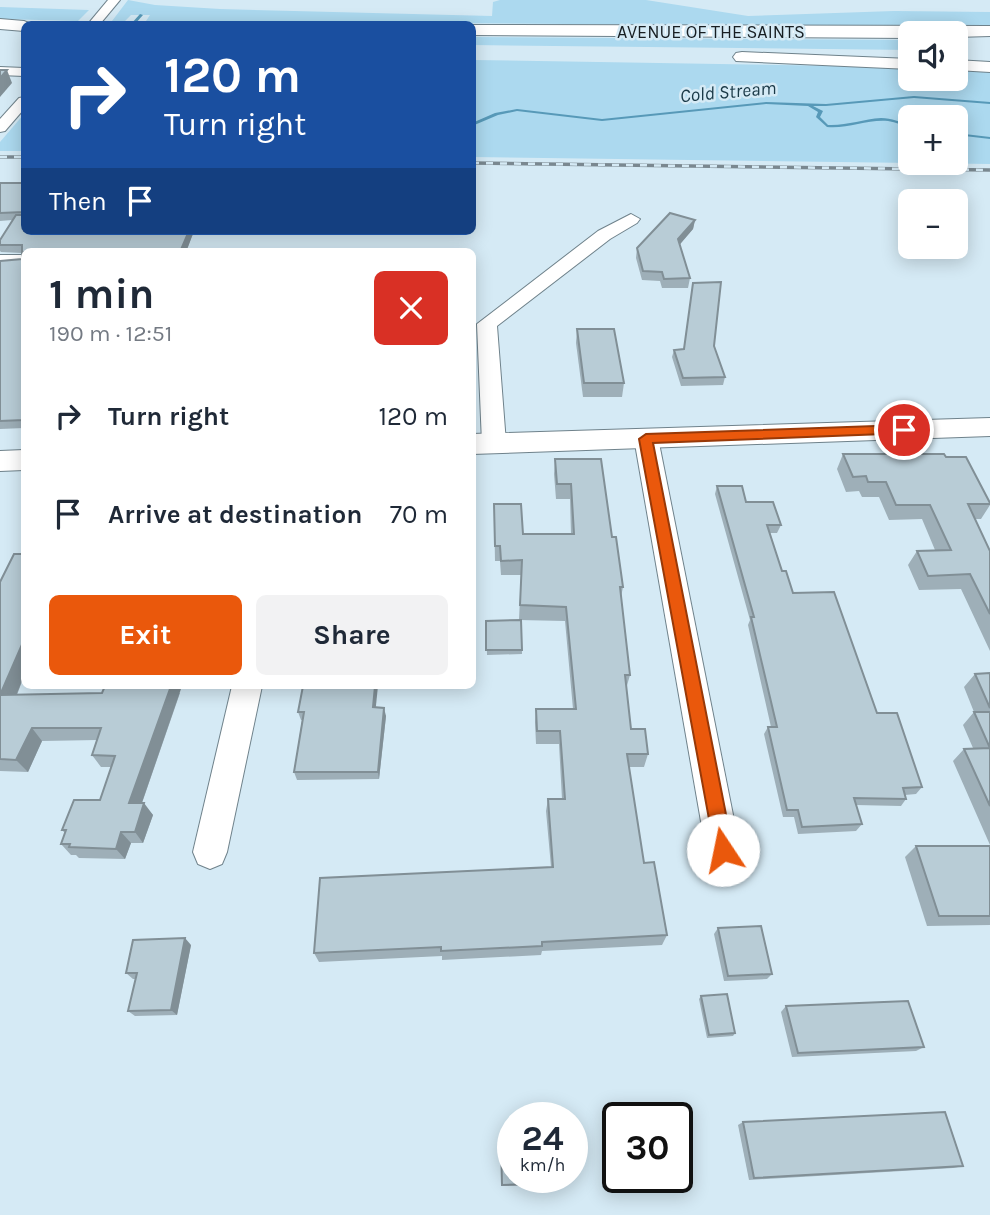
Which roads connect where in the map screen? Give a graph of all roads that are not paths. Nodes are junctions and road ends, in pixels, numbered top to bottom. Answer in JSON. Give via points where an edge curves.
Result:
{"nodes":[{"id":1,"x":114,"y":0,"type":"edge"},
{"id":2,"x":96,"y":21,"type":"edge"},
{"id":3,"x":0,"y":26,"type":"edge"},
{"id":4,"x":21,"y":27,"type":"edge"},
{"id":5,"x":476,"y":30,"type":"edge"},
{"id":6,"x":990,"y":32,"type":"edge"},
{"id":7,"x":896,"y":33,"type":"joint"},
{"id":8,"x":968,"y":33,"type":"edge"},
{"id":9,"x":898,"y":57,"type":"edge"},
{"id":10,"x":968,"y":57,"type":"edge"},
{"id":11,"x":990,"y":58,"type":"edge"},
{"id":12,"x":898,"y":63,"type":"edge"},
{"id":13,"x":968,"y":66,"type":"edge"},
{"id":14,"x":990,"y":67,"type":"edge"},
{"id":15,"x":0,"y":71,"type":"edge"},
{"id":16,"x":21,"y":72,"type":"edge"},
{"id":17,"x":21,"y":104,"type":"edge"},
{"id":18,"x":0,"y":128,"type":"edge"},
{"id":19,"x":631,"y":219,"type":"dead end"},
{"id":20,"x":21,"y":260,"type":"edge"},
{"id":21,"x":0,"y":261,"type":"edge"},
{"id":22,"x":480,"y":324,"type":"edge"},
{"id":23,"x":987,"y":431,"type":"edge"},
{"id":24,"x":646,"y":439,"type":"junction"},
{"id":25,"x":483,"y":443,"type":"edge"},
{"id":26,"x":21,"y":460,"type":"edge"},
{"id":27,"x":0,"y":461,"type":"edge"},
{"id":28,"x":246,"y":689,"type":"edge"},
{"id":29,"x":723,"y":850,"type":"dead end"},
{"id":30,"x":210,"y":852,"type":"dead end"}],
"edges":[{"from":1,"to":2,"type":"street"},
{"from":3,"to":4,"type":"highway"},
{"from":5,"to":7,"type":"highway","name":"AVENUE OF THE SAINTS"},
{"from":6,"to":7,"type":"highway"},
{"from":6,"to":8,"type":"highway"},
{"from":9,"to":12,"type":"highway","name":"AVENUE OF THE SAINTS","via":[[728,56]]},
{"from":10,"to":11,"type":"highway"},
{"from":13,"to":14,"type":"highway"},
{"from":15,"to":16,"type":"street"},
{"from":17,"to":18,"type":"street"},
{"from":19,"to":22,"type":"street"},
{"from":20,"to":21,"type":"street"},
{"from":22,"to":25,"type":"street"},
{"from":23,"to":24,"type":"main road"},
{"from":24,"to":25,"type":"main road"},
{"from":24,"to":29,"type":"street"},
{"from":26,"to":27,"type":"main road"},
{"from":28,"to":30,"type":"street"}]}
